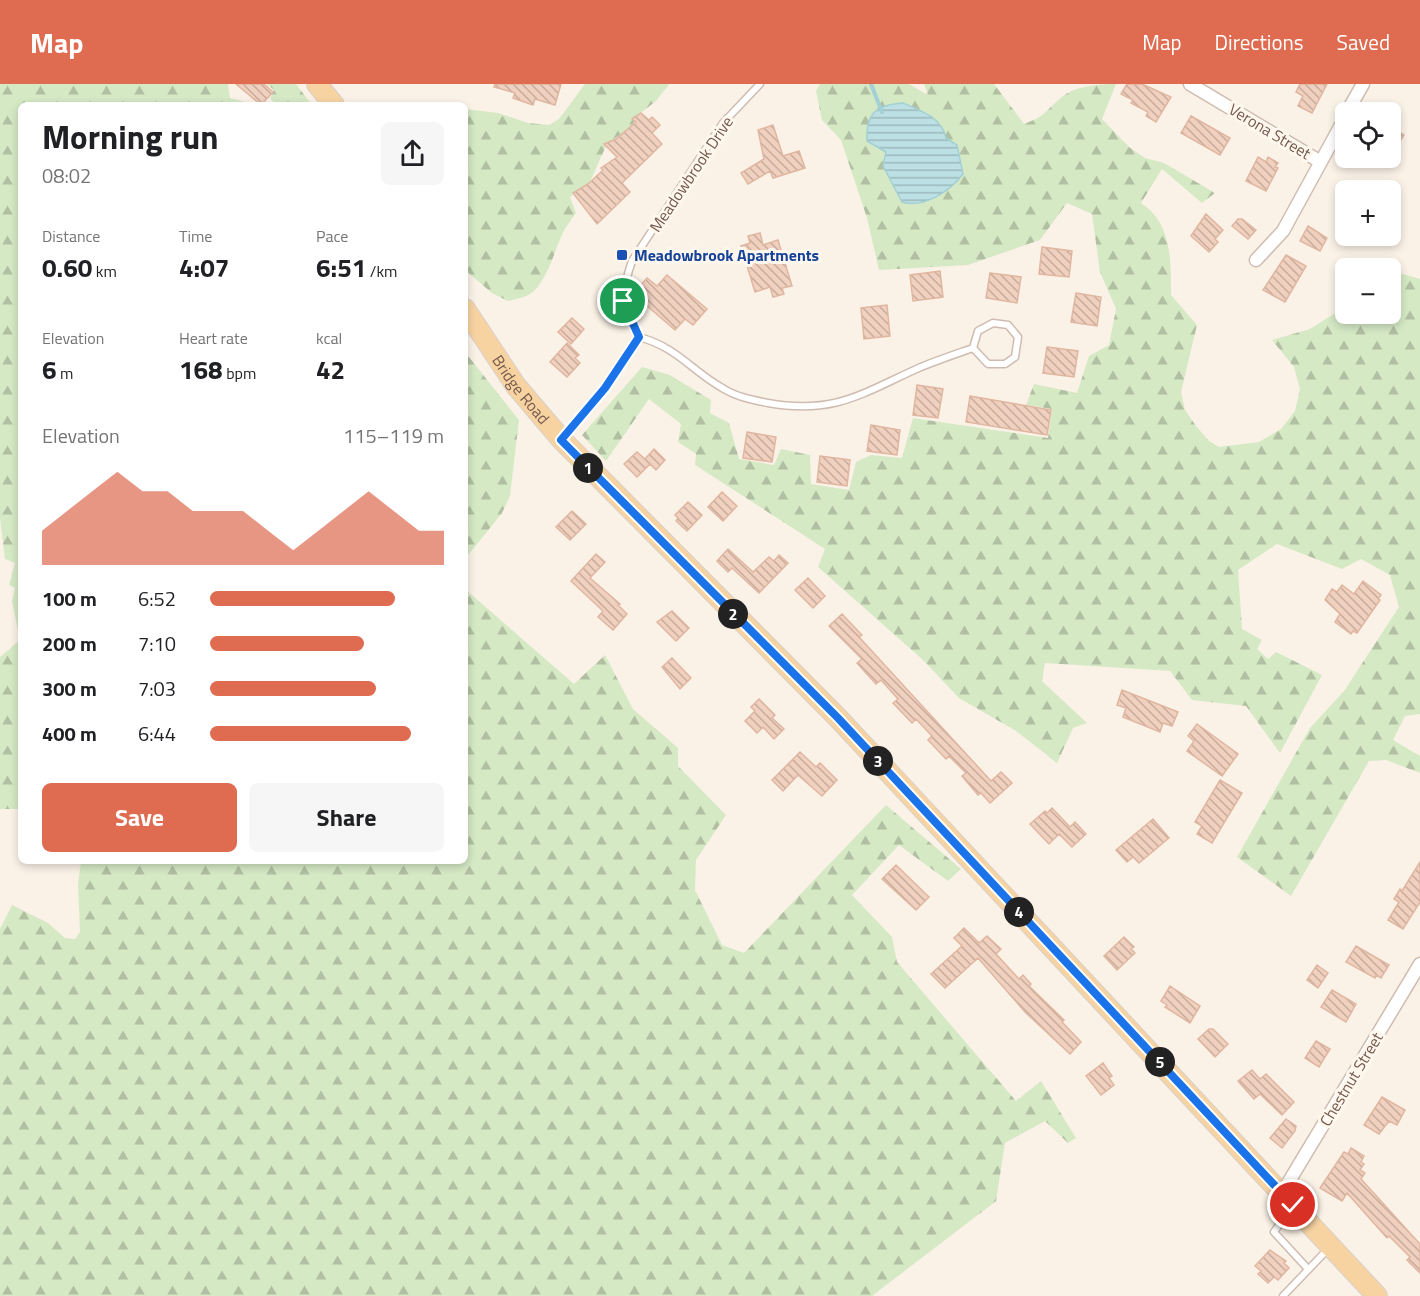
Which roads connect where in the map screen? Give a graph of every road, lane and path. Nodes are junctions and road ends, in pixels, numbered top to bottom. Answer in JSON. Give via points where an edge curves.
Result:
{"nodes":[{"id":1,"x":760,"y":84,"type":"edge"},
{"id":2,"x":1190,"y":84,"type":"edge"},
{"id":3,"x":1363,"y":84,"type":"edge"},
{"id":4,"x":1353,"y":102,"type":"edge"},
{"id":5,"x":1335,"y":133,"type":"edge"},
{"id":6,"x":1319,"y":160,"type":"junction"},
{"id":7,"x":1256,"y":260,"type":"dead end"},
{"id":8,"x":468,"y":314,"type":"edge"},
{"id":9,"x":639,"y":337,"type":"junction"},
{"id":10,"x":973,"y":348,"type":"junction"},
{"id":11,"x":561,"y":440,"type":"junction"},
{"id":12,"x":1420,"y":964,"type":"edge"},
{"id":13,"x":1288,"y":1199,"type":"junction"},
{"id":14,"x":1331,"y":1246,"type":"junction"},
{"id":15,"x":1308,"y":1269,"type":"junction"},
{"id":16,"x":1370,"y":1291,"type":"edge"},
{"id":17,"x":1283,"y":1296,"type":"edge"}],
"edges":[{"from":1,"to":9,"type":"lane","name":"Meadowbrook Drive","via":[[723,123],[632,261],[623,301]]},
{"from":2,"to":6,"type":"street","name":"Verona Street"},
{"from":3,"to":4,"type":"street"},
{"from":5,"to":6,"type":"street"},
{"from":6,"to":7,"type":"street","via":[[1283,231]]},
{"from":8,"to":11,"type":"main road","name":"Bridge Road","via":[[516,386]]},
{"from":9,"to":10,"type":"lane","via":[[673,350],[725,390],[762,402],[792,406],[848,401]]},
{"from":9,"to":11,"type":"lane","via":[[605,388]]},
{"from":10,"to":10,"type":"lane","via":[[988,364],[1005,364],[1015,357],[1018,337],[1008,324],[993,323],[978,331]]},
{"from":11,"to":13,"type":"main road","name":"Bridge Road","via":[[838,718]]},
{"from":12,"to":13,"type":"street","name":"Chestnut Street"},
{"from":13,"to":14,"type":"main road","name":"Bridge Road"},
{"from":13,"to":15,"type":"lane","via":[[1274,1232]]},
{"from":14,"to":15,"type":"lane"},
{"from":14,"to":16,"type":"main road","name":"Bridge Road"},
{"from":15,"to":17,"type":"lane"}]}
